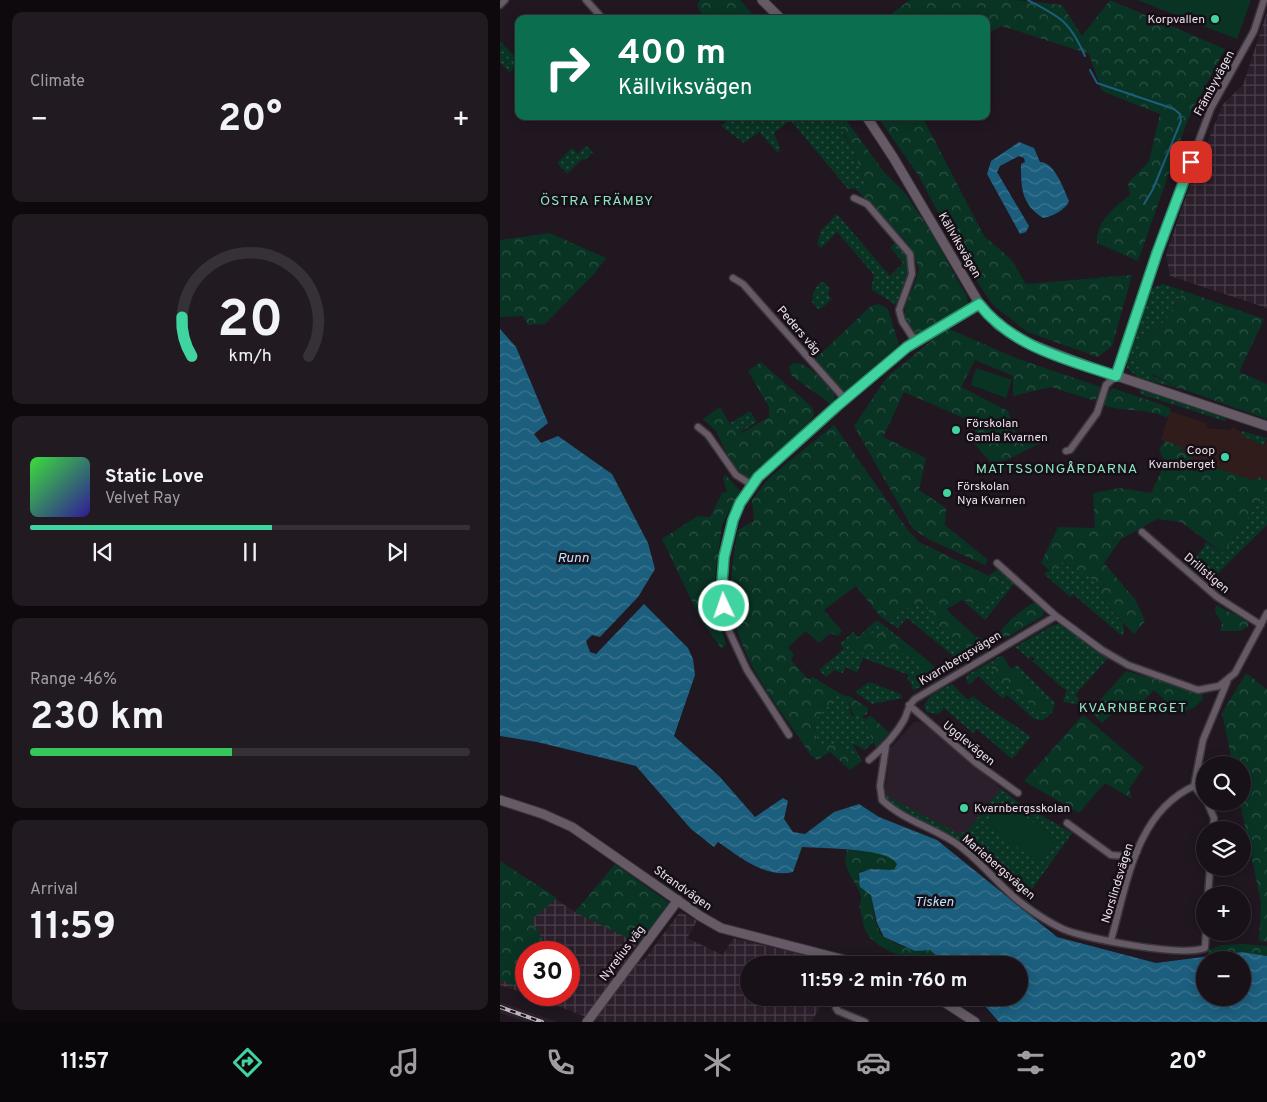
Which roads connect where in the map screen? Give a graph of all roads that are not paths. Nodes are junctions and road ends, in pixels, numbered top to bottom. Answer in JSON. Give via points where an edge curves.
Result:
{"nodes":[{"id":1,"x":505,"y":0,"type":"edge"},
{"id":2,"x":586,"y":0,"type":"edge"},
{"id":3,"x":762,"y":0,"type":"edge"},
{"id":4,"x":1264,"y":0,"type":"edge"},
{"id":5,"x":500,"y":5,"type":"edge"},
{"id":6,"x":599,"y":15,"type":"edge"},
{"id":7,"x":777,"y":15,"type":"edge"},
{"id":8,"x":869,"y":120,"type":"edge"},
{"id":9,"x":854,"y":198,"type":"dead end"},
{"id":10,"x":733,"y":278,"type":"dead end"},
{"id":11,"x":979,"y":304,"type":"junction"},
{"id":12,"x":915,"y":341,"type":"junction"},
{"id":13,"x":1116,"y":376,"type":"junction"},
{"id":14,"x":845,"y":399,"type":"junction"},
{"id":15,"x":1267,"y":426,"type":"edge"},
{"id":16,"x":698,"y":427,"type":"dead end"},
{"id":17,"x":1066,"y":451,"type":"dead end"},
{"id":18,"x":752,"y":485,"type":"junction"},
{"id":19,"x":1142,"y":532,"type":"dead end"},
{"id":20,"x":997,"y":563,"type":"dead end"},
{"id":21,"x":1267,"y":613,"type":"edge"},
{"id":22,"x":1056,"y":616,"type":"junction"},
{"id":23,"x":1260,"y":625,"type":"junction"},
{"id":24,"x":1226,"y":682,"type":"junction"},
{"id":25,"x":909,"y":705,"type":"junction"},
{"id":26,"x":789,"y":735,"type":"dead end"},
{"id":27,"x":886,"y":746,"type":"junction"},
{"id":28,"x":869,"y":760,"type":"dead end"},
{"id":29,"x":1194,"y":786,"type":"junction"},
{"id":30,"x":1196,"y":788,"type":"edge"},
{"id":31,"x":1018,"y":793,"type":"dead end"},
{"id":32,"x":500,"y":800,"type":"edge"},
{"id":33,"x":1067,"y":823,"type":"dead end"},
{"id":34,"x":1136,"y":852,"type":"junction"},
{"id":35,"x":678,"y":900,"type":"junction"},
{"id":36,"x":1111,"y":940,"type":"junction"},
{"id":37,"x":1205,"y":941,"type":"edge"},
{"id":38,"x":828,"y":956,"type":"edge"},
{"id":39,"x":837,"y":1006,"type":"edge"},
{"id":40,"x":950,"y":1006,"type":"edge"},
{"id":41,"x":588,"y":1022,"type":"edge"},
{"id":42,"x":865,"y":1022,"type":"edge"},
{"id":43,"x":975,"y":1022,"type":"edge"}],
"edges":[{"from":1,"to":5,"type":"street"},
{"from":2,"to":6,"type":"street"},
{"from":3,"to":7,"type":"street"},
{"from":4,"to":13,"type":"street","name":"Främbyvägen","via":[[1254,31],[1211,108]]},
{"from":8,"to":11,"type":"street","name":"Källviksvägen"},
{"from":9,"to":12,"type":"street","via":[[867,204],[910,254],[912,274],[899,310]]},
{"from":10,"to":14,"type":"street","name":"Peders väg","via":[[743,284]]},
{"from":11,"to":12,"type":"street"},
{"from":11,"to":13,"type":"street","name":"Källviksvägen","via":[[998,325],[1018,339]]},
{"from":12,"to":14,"type":"street"},
{"from":13,"to":15,"type":"street","name":"Källviksvägen"},
{"from":13,"to":17,"type":"street","via":[[1106,385],[1097,414]]},
{"from":14,"to":18,"type":"street"},
{"from":16,"to":18,"type":"street","via":[[708,435],[736,475]]},
{"from":18,"to":26,"type":"street","via":[[735,514],[729,535],[722,583],[724,606],[738,654]]},
{"from":19,"to":23,"type":"street","name":"Drillstigen","via":[[1217,597]]},
{"from":20,"to":22,"type":"street"},
{"from":21,"to":23,"type":"street"},
{"from":22,"to":24,"type":"street","via":[[1128,665],[1198,690]]},
{"from":22,"to":25,"type":"street","name":"Kvarnbergsvägen","via":[[929,689]]},
{"from":23,"to":24,"type":"street","via":[[1239,666]]},
{"from":24,"to":29,"type":"street","via":[[1203,740]]},
{"from":25,"to":27,"type":"street","name":"Kvarnbergsvägen","via":[[904,721]]},
{"from":25,"to":31,"type":"street","name":"Ugglevägen","via":[[976,763]]},
{"from":27,"to":28,"type":"street"},
{"from":27,"to":36,"type":"street","name":"Mariebergsvägen","via":[[880,795],[886,804],[955,842],[1024,905],[1064,929]]},
{"from":29,"to":30,"type":"street"},
{"from":29,"to":34,"type":"street","name":"Norslindsvägen","via":[[1173,799],[1155,818]]},
{"from":32,"to":35,"type":"street","name":"Strandvägen","via":[[572,827]]},
{"from":33,"to":34,"type":"street","via":[[1111,855],[1124,856]]},
{"from":34,"to":36,"type":"street","name":"Norslindsvägen"},
{"from":35,"to":38,"type":"street","name":"Strandvägen","via":[[721,928]]},
{"from":35,"to":41,"type":"street","name":"Nyrelius väg"},
{"from":36,"to":37,"type":"street","name":"Mariebergsvägen","via":[[1155,949],[1196,952],[1205,948]]},
{"from":39,"to":42,"type":"street","via":[[838,1011]]},
{"from":40,"to":43,"type":"street"}]}
